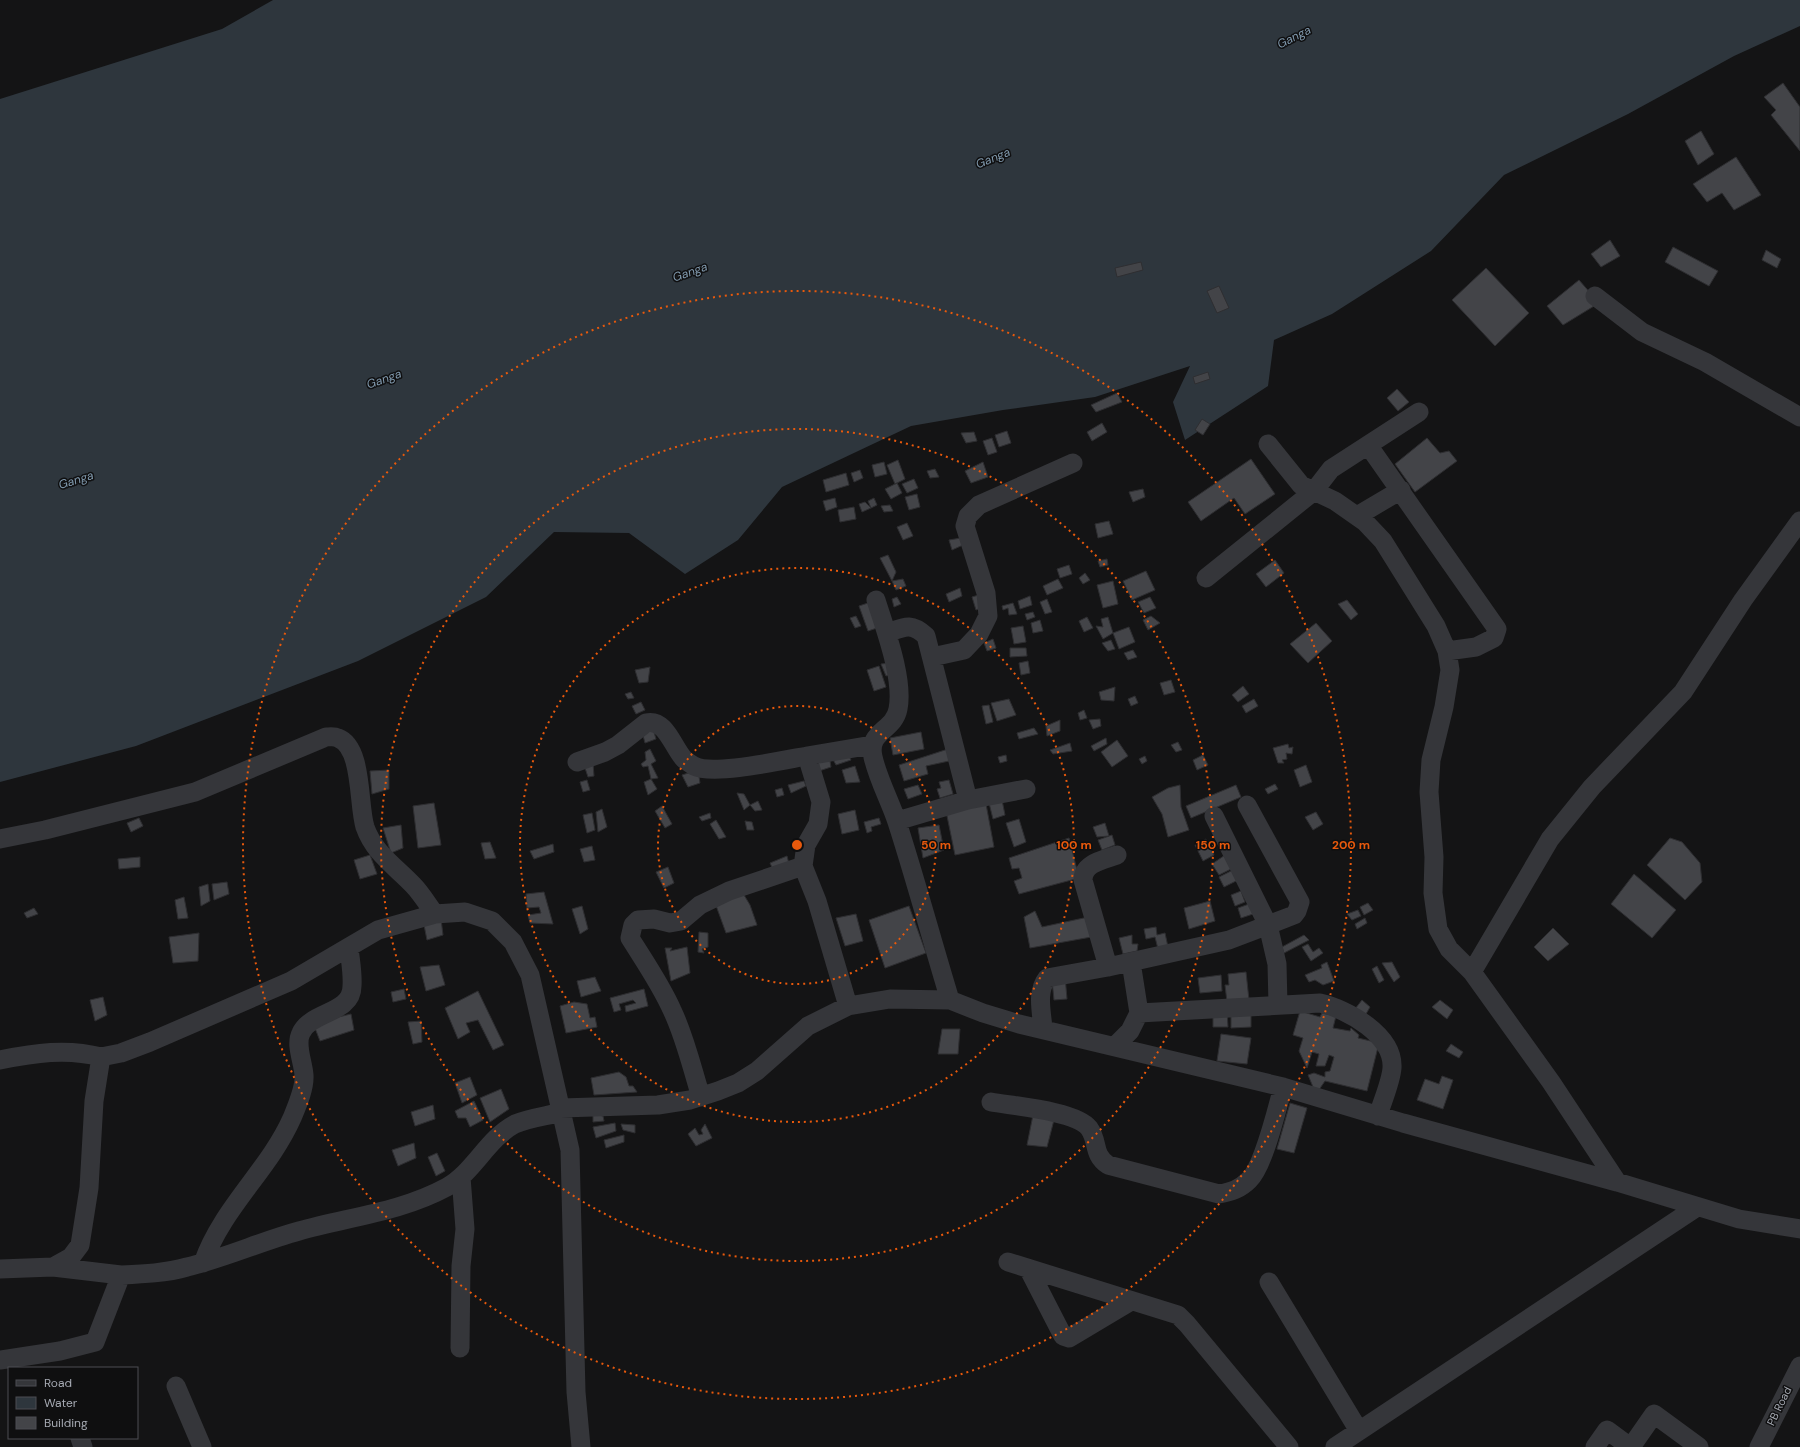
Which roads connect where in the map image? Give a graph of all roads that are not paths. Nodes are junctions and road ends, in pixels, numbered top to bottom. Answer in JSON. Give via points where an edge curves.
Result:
{"nodes":[{"id":1,"x":1595,"y":296,"type":"dead end"},
{"id":2,"x":1418,"y":412,"type":"dead end"},
{"id":3,"x":1800,"y":417,"type":"edge"},
{"id":4,"x":1268,"y":444,"type":"dead end"},
{"id":5,"x":1368,"y":445,"type":"junction"},
{"id":6,"x":1073,"y":463,"type":"dead end"},
{"id":7,"x":1401,"y":490,"type":"junction"},
{"id":8,"x":1314,"y":491,"type":"junction"},
{"id":9,"x":1357,"y":516,"type":"junction"},
{"id":10,"x":1800,"y":521,"type":"edge"},
{"id":11,"x":1206,"y":578,"type":"dead end"},
{"id":12,"x":876,"y":600,"type":"dead end"},
{"id":13,"x":886,"y":633,"type":"junction"},
{"id":14,"x":1447,"y":651,"type":"junction"},
{"id":15,"x":932,"y":657,"type":"junction"},
{"id":16,"x":872,"y":745,"type":"junction"},
{"id":17,"x":807,"y":756,"type":"junction"},
{"id":18,"x":577,"y":762,"type":"dead end"},
{"id":19,"x":1026,"y":789,"type":"dead end"},
{"id":20,"x":968,"y":800,"type":"junction"},
{"id":21,"x":1246,"y":805,"type":"dead end"},
{"id":22,"x":1214,"y":816,"type":"dead end"},
{"id":23,"x":897,"y":821,"type":"junction"},
{"id":24,"x":0,"y":839,"type":"edge"},
{"id":25,"x":1117,"y":855,"type":"dead end"},
{"id":26,"x":803,"y":866,"type":"junction"},
{"id":27,"x":435,"y":914,"type":"junction"},
{"id":28,"x":1268,"y":925,"type":"junction"},
{"id":29,"x":349,"y":947,"type":"junction"},
{"id":30,"x":1131,"y":962,"type":"junction"},
{"id":31,"x":1108,"y":967,"type":"junction"},
{"id":32,"x":1472,"y":972,"type":"junction"},
{"id":33,"x":950,"y":1000,"type":"junction"},
{"id":34,"x":1278,"y":1004,"type":"junction"},
{"id":35,"x":848,"y":1006,"type":"junction"},
{"id":36,"x":1139,"y":1013,"type":"junction"},
{"id":37,"x":1043,"y":1029,"type":"junction"},
{"id":38,"x":1115,"y":1046,"type":"junction"},
{"id":39,"x":101,"y":1057,"type":"junction"},
{"id":40,"x":0,"y":1060,"type":"edge"},
{"id":41,"x":1283,"y":1087,"type":"junction"},
{"id":42,"x":701,"y":1097,"type":"junction"},
{"id":43,"x":991,"y":1102,"type":"dead end"},
{"id":44,"x":562,"y":1110,"type":"junction"},
{"id":45,"x":1378,"y":1116,"type":"junction"},
{"id":46,"x":461,"y":1177,"type":"junction"},
{"id":47,"x":1617,"y":1182,"type":"junction"},
{"id":48,"x":1697,"y":1206,"type":"junction"},
{"id":49,"x":1800,"y":1229,"type":"edge"},
{"id":50,"x":203,"y":1262,"type":"junction"},
{"id":51,"x":1008,"y":1262,"type":"dead end"},
{"id":52,"x":53,"y":1267,"type":"junction"},
{"id":53,"x":1028,"y":1268,"type":"junction"},
{"id":54,"x":0,"y":1269,"type":"edge"},
{"id":55,"x":121,"y":1275,"type":"junction"},
{"id":56,"x":1270,"y":1282,"type":"dead end"},
{"id":57,"x":1131,"y":1301,"type":"junction"},
{"id":58,"x":460,"y":1348,"type":"dead end"},
{"id":59,"x":0,"y":1360,"type":"edge"},
{"id":60,"x":61,"y":1360,"type":"edge"},
{"id":61,"x":1800,"y":1366,"type":"edge"},
{"id":62,"x":176,"y":1386,"type":"dead end"},
{"id":63,"x":1359,"y":1431,"type":"junction"},
{"id":64,"x":202,"y":1447,"type":"edge"},
{"id":65,"x":581,"y":1447,"type":"edge"},
{"id":66,"x":1289,"y":1447,"type":"edge"},
{"id":67,"x":1335,"y":1447,"type":"edge"},
{"id":68,"x":1595,"y":1447,"type":"edge"},
{"id":69,"x":1631,"y":1447,"type":"edge"},
{"id":70,"x":1699,"y":1447,"type":"edge"},
{"id":71,"x":1759,"y":1447,"type":"edge"}],
"edges":[{"from":1,"to":3,"type":"street","via":[[1642,332],[1705,362]]},
{"from":2,"to":5,"type":"street"},
{"from":4,"to":8,"type":"street","via":[[1301,485]]},
{"from":5,"to":7,"type":"street"},
{"from":5,"to":8,"type":"street","via":[[1331,469]]},
{"from":6,"to":15,"type":"street","via":[[979,505],[968,516],[965,526],[986,593],[988,616],[979,634],[964,650]]},
{"from":7,"to":9,"type":"street"},
{"from":7,"to":14,"type":"street","via":[[1497,629],[1494,638],[1476,647]]},
{"from":8,"to":9,"type":"street"},
{"from":8,"to":11,"type":"street"},
{"from":9,"to":14,"type":"street","via":[[1383,541],[1436,626]]},
{"from":10,"to":32,"type":"street","via":[[1742,600],[1683,692],[1592,787],[1550,839]]},
{"from":12,"to":13,"type":"street"},
{"from":13,"to":15,"type":"street","via":[[906,626],[919,629],[926,636]]},
{"from":13,"to":16,"type":"street","via":[[899,691],[898,710],[893,722],[877,736]]},
{"from":14,"to":32,"type":"street","via":[[1450,670],[1431,760],[1429,792],[1434,857],[1433,893],[1438,928],[1450,949]]},
{"from":15,"to":20,"type":"street"},
{"from":16,"to":17,"type":"street"},
{"from":16,"to":23,"type":"street","via":[[873,757]]},
{"from":17,"to":18,"type":"street","via":[[704,770],[684,759],[668,734],[650,722],[618,745]]},
{"from":17,"to":26,"type":"street","via":[[821,802],[818,824],[806,845]]},
{"from":19,"to":20,"type":"street"},
{"from":20,"to":23,"type":"street"},
{"from":21,"to":28,"type":"street","via":[[1300,902],[1294,915]]},
{"from":22,"to":28,"type":"street"},
{"from":23,"to":33,"type":"street"},
{"from":24,"to":27,"type":"street","via":[[196,792],[326,737],[338,738],[350,748],[356,765],[365,826],[373,846],[414,886]]},
{"from":25,"to":31,"type":"street","via":[[1091,865],[1083,873]]},
{"from":26,"to":35,"type":"street","via":[[817,901]]},
{"from":26,"to":42,"type":"street","via":[[729,891],[700,904],[681,921],[642,919],[633,925],[630,938],[673,1011]]},
{"from":27,"to":29,"type":"street","via":[[378,930]]},
{"from":27,"to":44,"type":"street","via":[[465,912],[483,917],[505,932],[513,942],[530,975]]},
{"from":28,"to":30,"type":"street","via":[[1229,940]]},
{"from":28,"to":34,"type":"street","via":[[1276,964]]},
{"from":29,"to":39,"type":"street","via":[[291,981],[237,1006],[121,1053]]},
{"from":29,"to":50,"type":"street","via":[[353,987],[349,997],[341,1006],[314,1019],[300,1034],[304,1076],[299,1101],[291,1120],[256,1177],[223,1221],[210,1242]]},
{"from":30,"to":31,"type":"street"},
{"from":30,"to":36,"type":"street"},
{"from":31,"to":37,"type":"street","via":[[1047,978],[1040,993]]},
{"from":32,"to":47,"type":"street","via":[[1551,1082]]},
{"from":33,"to":35,"type":"street","via":[[890,999]]},
{"from":33,"to":37,"type":"street","via":[[983,1013]]},
{"from":34,"to":36,"type":"street"},
{"from":34,"to":45,"type":"street","via":[[1320,1002],[1335,1006],[1379,1035],[1388,1050],[1392,1068]]},
{"from":35,"to":42,"type":"street","via":[[808,1026],[757,1071],[738,1083]]},
{"from":36,"to":38,"type":"street","via":[[1130,1031]]},
{"from":37,"to":38,"type":"street"},
{"from":38,"to":41,"type":"street"},
{"from":39,"to":40,"type":"street","via":[[62,1051]]},
{"from":39,"to":52,"type":"street","via":[[94,1101],[89,1188],[80,1245],[71,1258]]},
{"from":41,"to":43,"type":"street","via":[[1260,1163],[1250,1180],[1236,1191],[1219,1194],[1108,1165],[1096,1153],[1094,1136],[1088,1126],[1078,1120],[1064,1115]]},
{"from":41,"to":45,"type":"street"},
{"from":42,"to":44,"type":"street","via":[[658,1105]]},
{"from":44,"to":46,"type":"street","via":[[516,1124],[504,1132]]},
{"from":44,"to":65,"type":"street","via":[[570,1150],[576,1392]]},
{"from":45,"to":47,"type":"street"},
{"from":46,"to":50,"type":"street","via":[[418,1201],[298,1231]]},
{"from":46,"to":58,"type":"street","via":[[464,1229]]},
{"from":47,"to":48,"type":"street"},
{"from":48,"to":49,"type":"street","via":[[1740,1219]]},
{"from":48,"to":63,"type":"street"},
{"from":50,"to":55,"type":"street","via":[[186,1268]]},
{"from":51,"to":53,"type":"street"},
{"from":52,"to":54,"type":"street"},
{"from":52,"to":55,"type":"street"},
{"from":53,"to":57,"type":"street"},
{"from":53,"to":57,"type":"street","via":[[1063,1336],[1069,1338]]},
{"from":55,"to":60,"type":"street","via":[[95,1342]]},
{"from":56,"to":63,"type":"street"},
{"from":57,"to":66,"type":"street","via":[[1178,1315],[1183,1319]]},
{"from":59,"to":60,"type":"street"},
{"from":61,"to":71,"type":"street","name":"PB Road"},
{"from":62,"to":64,"type":"street"},
{"from":63,"to":67,"type":"street"},
{"from":68,"to":69,"type":"street","via":[[1607,1430]]},
{"from":69,"to":70,"type":"street","via":[[1654,1414]]}]}
